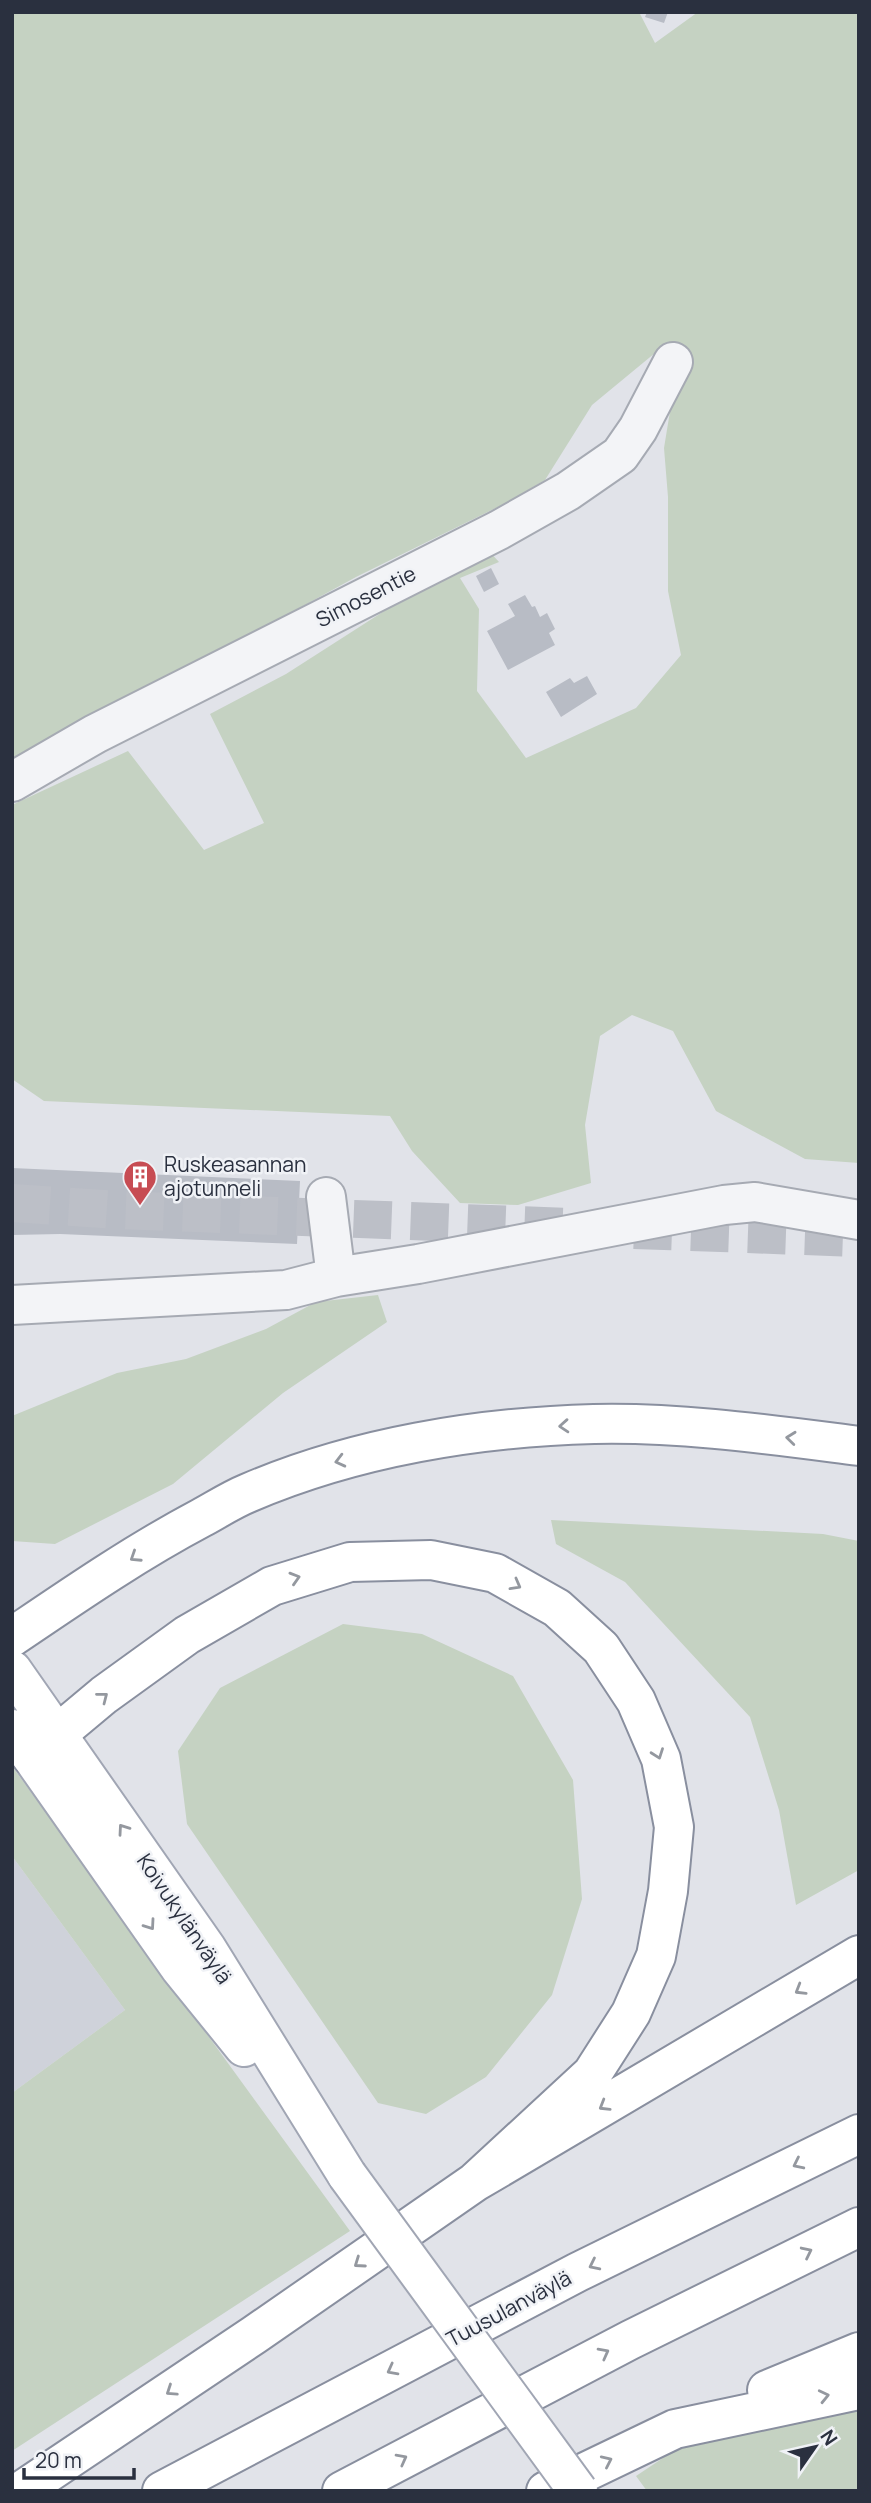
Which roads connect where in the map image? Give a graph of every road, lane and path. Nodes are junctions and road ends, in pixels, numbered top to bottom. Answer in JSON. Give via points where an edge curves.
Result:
{"nodes":[{"id":1,"x":673,"y":362,"type":"dead end"},
{"id":2,"x":12,"y":782,"type":"edge"},
{"id":3,"x":326,"y":1197,"type":"dead end"},
{"id":4,"x":859,"y":1220,"type":"edge"},
{"id":5,"x":335,"y":1277,"type":"junction"},
{"id":6,"x":12,"y":1305,"type":"edge"},
{"id":7,"x":859,"y":1446,"type":"edge"},
{"id":8,"x":12,"y":1637,"type":"edge"},
{"id":9,"x":12,"y":1670,"type":"edge"},
{"id":10,"x":33,"y":1740,"type":"edge"},
{"id":11,"x":859,"y":1955,"type":"edge"},
{"id":12,"x":859,"y":2134,"type":"edge"},
{"id":13,"x":475,"y":2182,"type":"junction"},
{"id":14,"x":859,"y":2227,"type":"edge"},
{"id":15,"x":859,"y":2351,"type":"edge"},
{"id":16,"x":859,"y":2389,"type":"edge"},
{"id":17,"x":675,"y":2429,"type":"junction"},
{"id":18,"x":20,"y":2491,"type":"edge"},
{"id":19,"x":162,"y":2491,"type":"edge"},
{"id":20,"x":342,"y":2491,"type":"edge"},
{"id":21,"x":546,"y":2491,"type":"edge"},
{"id":22,"x":578,"y":2491,"type":"edge"}],
"edges":[{"from":1,"to":2,"type":"street","name":"Simosentie","via":[[620,455],[568,491],[95,734]]},
{"from":3,"to":5,"type":"street"},
{"from":4,"to":5,"type":"street","via":[[755,1202]]},
{"from":5,"to":6,"type":"street","via":[[286,1290]]},
{"from":7,"to":8,"type":"main road","one_way":true,"via":[[687,1427],[595,1424],[502,1430],[400,1446],[318,1467],[246,1494],[162,1539]]},
{"from":9,"to":10,"type":"main road","name":"Koivukylänväylä"},
{"from":10,"to":13,"type":"main road","one_way":true,"via":[[187,1635],[272,1586],[350,1562],[431,1560],[495,1573],[557,1608],[601,1648],[636,1701],[661,1759],[674,1827],[656,1956],[631,2014],[592,2074]]},
{"from":10,"to":22,"type":"main road","name":"Koivukylänväylä","bridge":true,"via":[[180,1968],[347,2175]]},
{"from":11,"to":13,"type":"main road","one_way":true},
{"from":12,"to":19,"type":"main road","name":"Tuusulanväylä","one_way":true,"via":[[578,2272]]},
{"from":13,"to":18,"type":"main road","one_way":true},
{"from":20,"to":14,"type":"main road","one_way":true,"via":[[630,2340]]},
{"from":15,"to":17,"type":"main road"},
{"from":17,"to":16,"type":"main road","one_way":true},
{"from":21,"to":17,"type":"main road","one_way":true}]}
